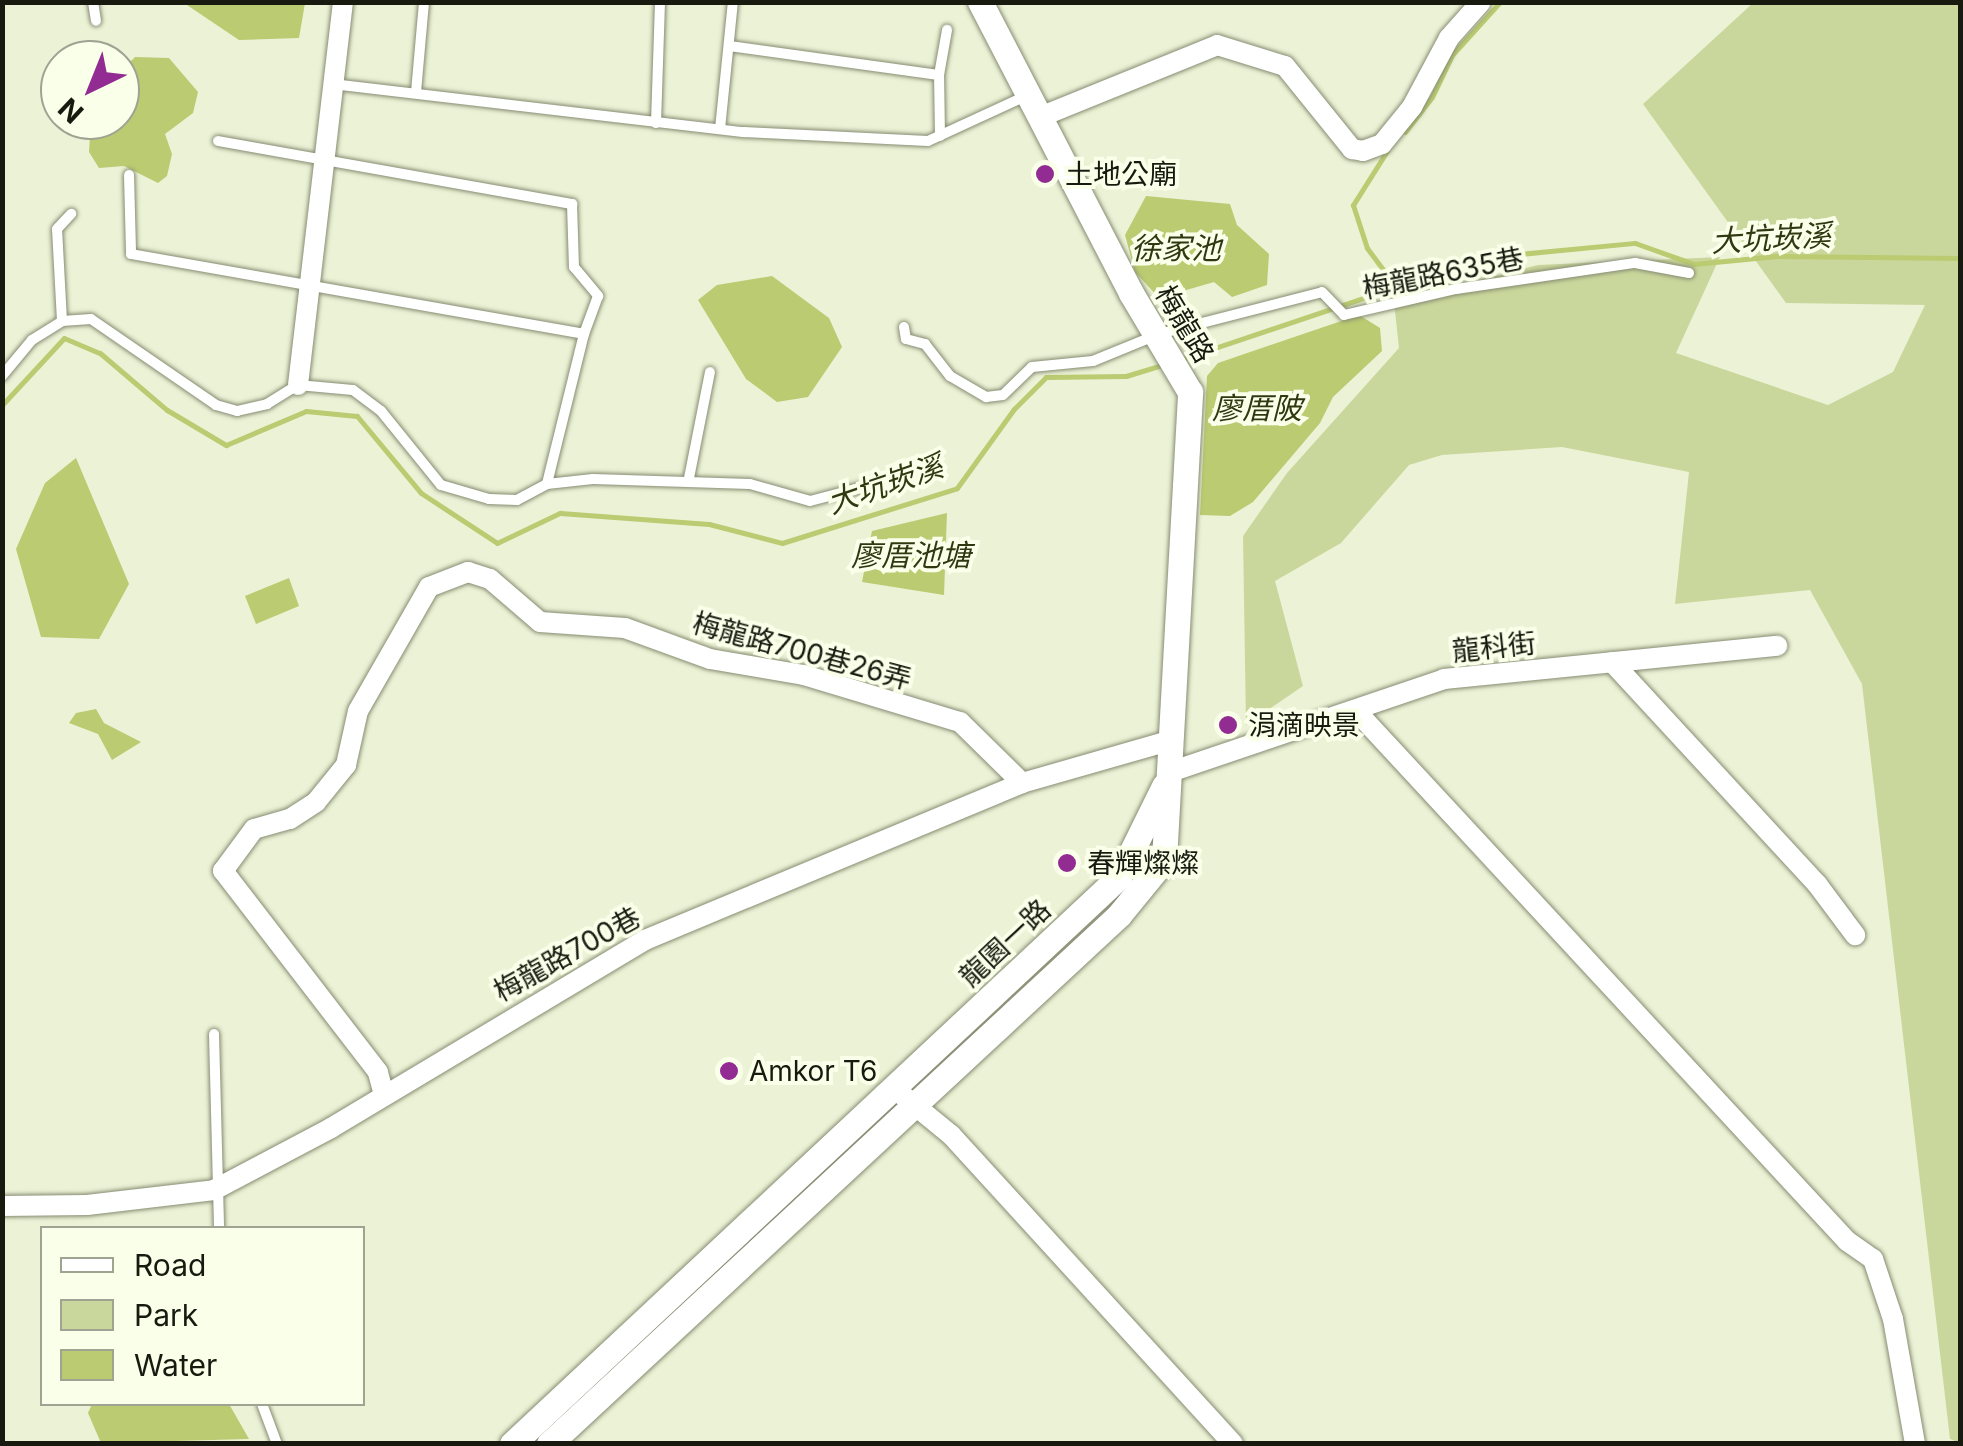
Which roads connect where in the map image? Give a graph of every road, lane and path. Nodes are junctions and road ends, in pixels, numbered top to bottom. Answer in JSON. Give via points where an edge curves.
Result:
{"nodes":[{"id":1,"x":93,"y":2,"type":"edge"},
{"id":2,"x":343,"y":2,"type":"edge"},
{"id":3,"x":424,"y":2,"type":"edge"},
{"id":4,"x":660,"y":2,"type":"edge"},
{"id":5,"x":732,"y":2,"type":"edge"},
{"id":6,"x":980,"y":2,"type":"edge"},
{"id":7,"x":1482,"y":2,"type":"edge"},
{"id":8,"x":96,"y":21,"type":"dead end"},
{"id":9,"x":947,"y":30,"type":"dead end"},
{"id":10,"x":728,"y":46,"type":"junction"},
{"id":11,"x":939,"y":75,"type":"junction"},
{"id":12,"x":332,"y":84,"type":"junction"},
{"id":13,"x":416,"y":92,"type":"junction"},
{"id":14,"x":1034,"y":106,"type":"junction"},
{"id":15,"x":656,"y":123,"type":"junction"},
{"id":16,"x":720,"y":129,"type":"junction"},
{"id":17,"x":940,"y":136,"type":"junction"},
{"id":18,"x":218,"y":141,"type":"dead end"},
{"id":19,"x":322,"y":158,"type":"junction"},
{"id":20,"x":129,"y":175,"type":"dead end"},
{"id":21,"x":71,"y":214,"type":"dead end"},
{"id":22,"x":1689,"y":273,"type":"dead end"},
{"id":23,"x":308,"y":282,"type":"junction"},
{"id":24,"x":62,"y":321,"type":"junction"},
{"id":25,"x":904,"y":327,"type":"dead end"},
{"id":26,"x":584,"y":334,"type":"junction"},
{"id":27,"x":1169,"y":350,"type":"junction"},
{"id":28,"x":710,"y":372,"type":"dead end"},
{"id":29,"x":2,"y":376,"type":"edge"},
{"id":30,"x":298,"y":384,"type":"junction"},
{"id":31,"x":689,"y":478,"type":"junction"},
{"id":32,"x":547,"y":484,"type":"junction"},
{"id":33,"x":860,"y":488,"type":"dead end"},
{"id":34,"x":1778,"y":646,"type":"dead end"},
{"id":35,"x":1612,"y":662,"type":"junction"},
{"id":36,"x":1358,"y":713,"type":"junction"},
{"id":37,"x":1168,"y":742,"type":"junction"},
{"id":38,"x":1170,"y":772,"type":"junction"},
{"id":39,"x":1022,"y":783,"type":"junction"},
{"id":40,"x":1855,"y":935,"type":"dead end"},
{"id":41,"x":214,"y":1034,"type":"dead end"},
{"id":42,"x":384,"y":1095,"type":"junction"},
{"id":43,"x":904,"y":1098,"type":"junction"},
{"id":44,"x":214,"y":1190,"type":"junction"},
{"id":45,"x":2,"y":1206,"type":"edge"},
{"id":46,"x":218,"y":1226,"type":"edge"},
{"id":47,"x":263,"y":1406,"type":"edge"},
{"id":48,"x":277,"y":1444,"type":"edge"},
{"id":49,"x":512,"y":1444,"type":"edge"},
{"id":50,"x":549,"y":1444,"type":"edge"},
{"id":51,"x":1233,"y":1444,"type":"edge"},
{"id":52,"x":1915,"y":1444,"type":"edge"}],
"edges":[{"from":1,"to":8,"type":"lane"},
{"from":2,"to":12,"type":"street"},
{"from":3,"to":13,"type":"lane"},
{"from":4,"to":15,"type":"lane"},
{"from":5,"to":10,"type":"lane"},
{"from":6,"to":14,"type":"street","name":"梅龍路"},
{"from":7,"to":14,"type":"street","via":[[1448,38],[1412,106],[1382,144],[1363,152],[1352,148],[1285,66],[1217,45]]},
{"from":9,"to":11,"type":"lane"},
{"from":10,"to":11,"type":"lane"},
{"from":10,"to":16,"type":"lane"},
{"from":11,"to":17,"type":"lane"},
{"from":12,"to":13,"type":"lane"},
{"from":12,"to":19,"type":"street"},
{"from":13,"to":15,"type":"lane"},
{"from":14,"to":17,"type":"lane"},
{"from":14,"to":27,"type":"street","name":"梅龍路","via":[[1131,293]]},
{"from":15,"to":16,"type":"lane"},
{"from":16,"to":17,"type":"lane","via":[[928,142]]},
{"from":18,"to":19,"type":"lane"},
{"from":19,"to":23,"type":"street"},
{"from":19,"to":26,"type":"lane","via":[[572,204],[574,267],[598,296]]},
{"from":20,"to":23,"type":"lane","via":[[132,254]]},
{"from":21,"to":24,"type":"lane","via":[[57,230]]},
{"from":22,"to":27,"type":"lane","name":"梅龍路635巷","via":[[1635,263],[1456,289],[1344,315],[1322,292]]},
{"from":23,"to":26,"type":"lane"},
{"from":23,"to":30,"type":"street"},
{"from":24,"to":29,"type":"lane","via":[[32,340]]},
{"from":24,"to":30,"type":"lane","via":[[90,319],[114,330],[216,405],[237,412]]},
{"from":25,"to":27,"type":"lane","name":"梅龍路635巷","via":[[906,339],[925,344],[950,376],[986,397],[1003,395],[1032,367]]},
{"from":26,"to":32,"type":"lane"},
{"from":27,"to":37,"type":"street","name":"梅龍路","via":[[1190,392]]},
{"from":28,"to":31,"type":"lane"},
{"from":30,"to":32,"type":"lane","via":[[367,398],[440,485],[517,500]]},
{"from":31,"to":32,"type":"lane"},
{"from":31,"to":33,"type":"lane","via":[[750,484],[810,501]]},
{"from":34,"to":35,"type":"street","name":"龍科街"},
{"from":35,"to":36,"type":"street","name":"龍科街","via":[[1444,679]]},
{"from":35,"to":40,"type":"street","via":[[1817,884]]},
{"from":36,"to":38,"type":"street","name":"龍科街"},
{"from":36,"to":52,"type":"street","via":[[1848,1241],[1873,1259],[1894,1319]]},
{"from":37,"to":38,"type":"street","name":"梅龍路"},
{"from":37,"to":39,"type":"street","name":"梅龍路700巷"},
{"from":38,"to":43,"type":"street","name":"龍園一路","via":[[1118,878]]},
{"from":39,"to":42,"type":"street","name":"梅龍路700巷","via":[[645,940]]},
{"from":39,"to":42,"type":"street","name":"梅龍路700巷26弄","via":[[960,722],[804,675],[710,659],[625,628],[540,622],[490,579],[468,572],[429,587],[358,710],[346,765],[316,802],[290,819],[254,829],[222,871],[378,1072]]},
{"from":41,"to":44,"type":"lane"},
{"from":42,"to":44,"type":"street","name":"梅龍路700巷"},
{"from":43,"to":49,"type":"street","name":"龍園一路"},
{"from":43,"to":50,"type":"street","name":"龍園一路"},
{"from":43,"to":51,"type":"street","via":[[951,1134]]},
{"from":44,"to":45,"type":"street","name":"梅龍路700巷","via":[[87,1205]]},
{"from":44,"to":46,"type":"lane"},
{"from":47,"to":48,"type":"lane"}]}
